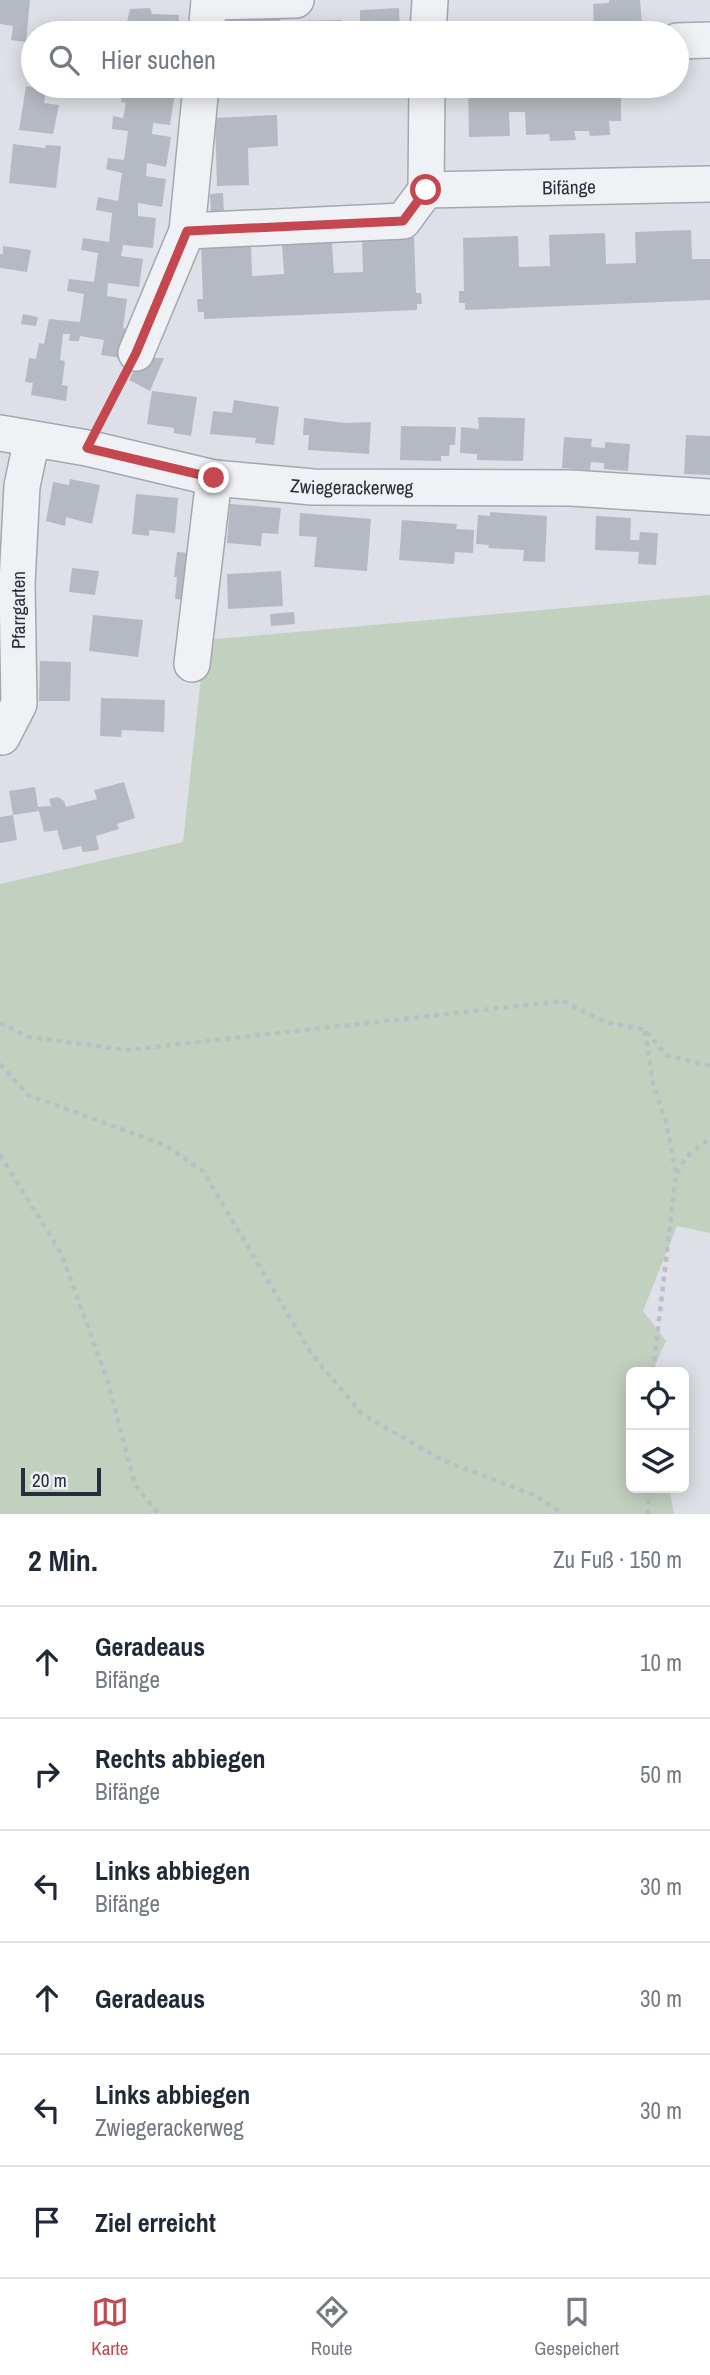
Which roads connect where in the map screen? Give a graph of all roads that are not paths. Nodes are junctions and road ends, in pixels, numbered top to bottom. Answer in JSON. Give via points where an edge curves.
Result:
{"nodes":[{"id":1,"x":296,"y":0,"type":"edge"},
{"id":2,"x":430,"y":0,"type":"edge"},
{"id":3,"x":208,"y":12,"type":"edge"},
{"id":4,"x":429,"y":21,"type":"edge"},
{"id":5,"x":710,"y":40,"type":"edge"},
{"id":6,"x":689,"y":41,"type":"edge"},
{"id":7,"x":200,"y":98,"type":"edge"},
{"id":8,"x":427,"y":98,"type":"edge"},
{"id":9,"x":710,"y":184,"type":"edge"},
{"id":10,"x":426,"y":190,"type":"junction"},
{"id":11,"x":187,"y":231,"type":"junction"},
{"id":12,"x":136,"y":353,"type":"road end"},
{"id":13,"x":16,"y":436,"type":"edge"},
{"id":14,"x":214,"y":478,"type":"junction"},
{"id":15,"x":710,"y":497,"type":"edge"},
{"id":16,"x":192,"y":664,"type":"dead end"},
{"id":17,"x":2,"y":737,"type":"dead end"}],
"edges":[{"from":1,"to":3,"type":"street"},
{"from":2,"to":4,"type":"street"},
{"from":5,"to":6,"type":"street"},
{"from":7,"to":11,"type":"street"},
{"from":8,"to":10,"type":"street"},
{"from":9,"to":10,"type":"street","name":"Bifänge"},
{"from":10,"to":11,"type":"street","via":[[403,221]]},
{"from":11,"to":12,"type":"street"},
{"from":13,"to":14,"type":"street","name":"Zwiegerackerweg"},
{"from":13,"to":17,"type":"street","name":"Pfarrgarten","via":[[22,486],[17,583],[19,704]]},
{"from":14,"to":15,"type":"street","name":"Zwiegerackerweg","via":[[313,487],[571,488]]},
{"from":14,"to":16,"type":"street"}]}
